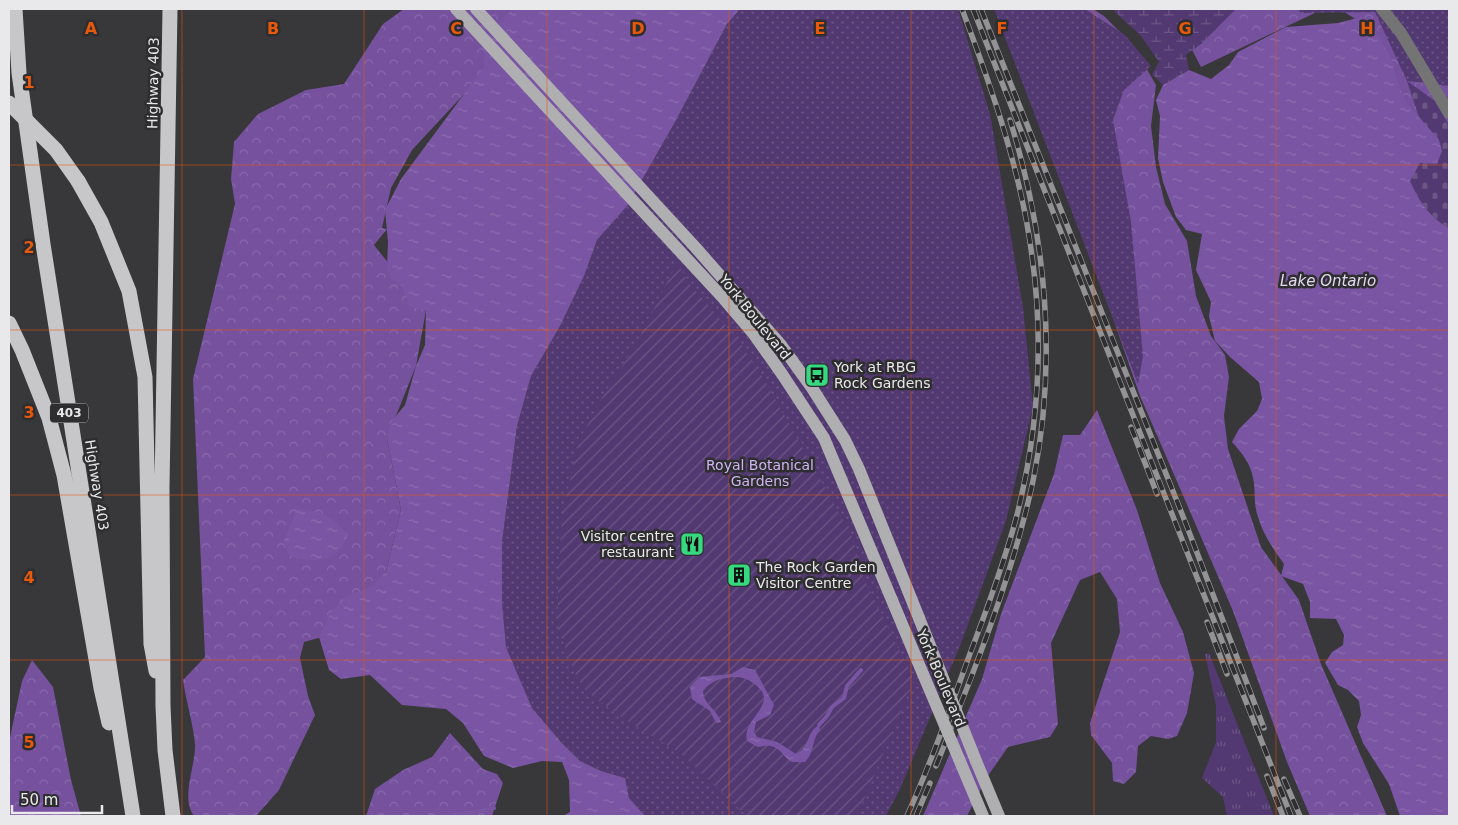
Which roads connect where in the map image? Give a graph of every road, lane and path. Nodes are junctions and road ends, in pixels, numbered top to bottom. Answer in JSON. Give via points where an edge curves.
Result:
{"nodes":[{"id":1,"x":15,"y":9,"type":"edge"},
{"id":2,"x":170,"y":9,"type":"edge"},
{"id":3,"x":456,"y":9,"type":"edge"},
{"id":4,"x":476,"y":9,"type":"edge"},
{"id":5,"x":1382,"y":9,"type":"edge"},
{"id":6,"x":9,"y":103,"type":"edge"},
{"id":7,"x":1449,"y":113,"type":"edge"},
{"id":8,"x":9,"y":324,"type":"edge"},
{"id":9,"x":163,"y":706,"type":"junction"},
{"id":10,"x":132,"y":816,"type":"edge"},
{"id":11,"x":173,"y":816,"type":"edge"},
{"id":12,"x":983,"y":816,"type":"edge"},
{"id":13,"x":999,"y":816,"type":"edge"}],
"edges":[{"from":1,"to":10,"type":"highway","name":"Highway 403","number":"403","via":[[19,73],[43,244]]},
{"from":2,"to":9,"type":"highway","name":"Highway 403","via":[[162,487]]},
{"from":3,"to":12,"type":"main road","name":"York Boulevard","bridge":true,"via":[[753,333],[824,438]]},
{"from":4,"to":13,"type":"main road","name":"York Boulevard","bridge":true,"via":[[696,248],[781,345],[812,388],[859,469]]},
{"from":5,"to":7,"type":"street","via":[[1401,33]]},
{"from":6,"to":9,"type":"highway","bridge":true,"via":[[56,150],[78,181],[101,222],[129,291],[145,377],[151,644]]},
{"from":8,"to":10,"type":"highway","via":[[49,418],[64,476],[101,688]]},
{"from":9,"to":11,"type":"highway","name":"Highway 403"}]}
